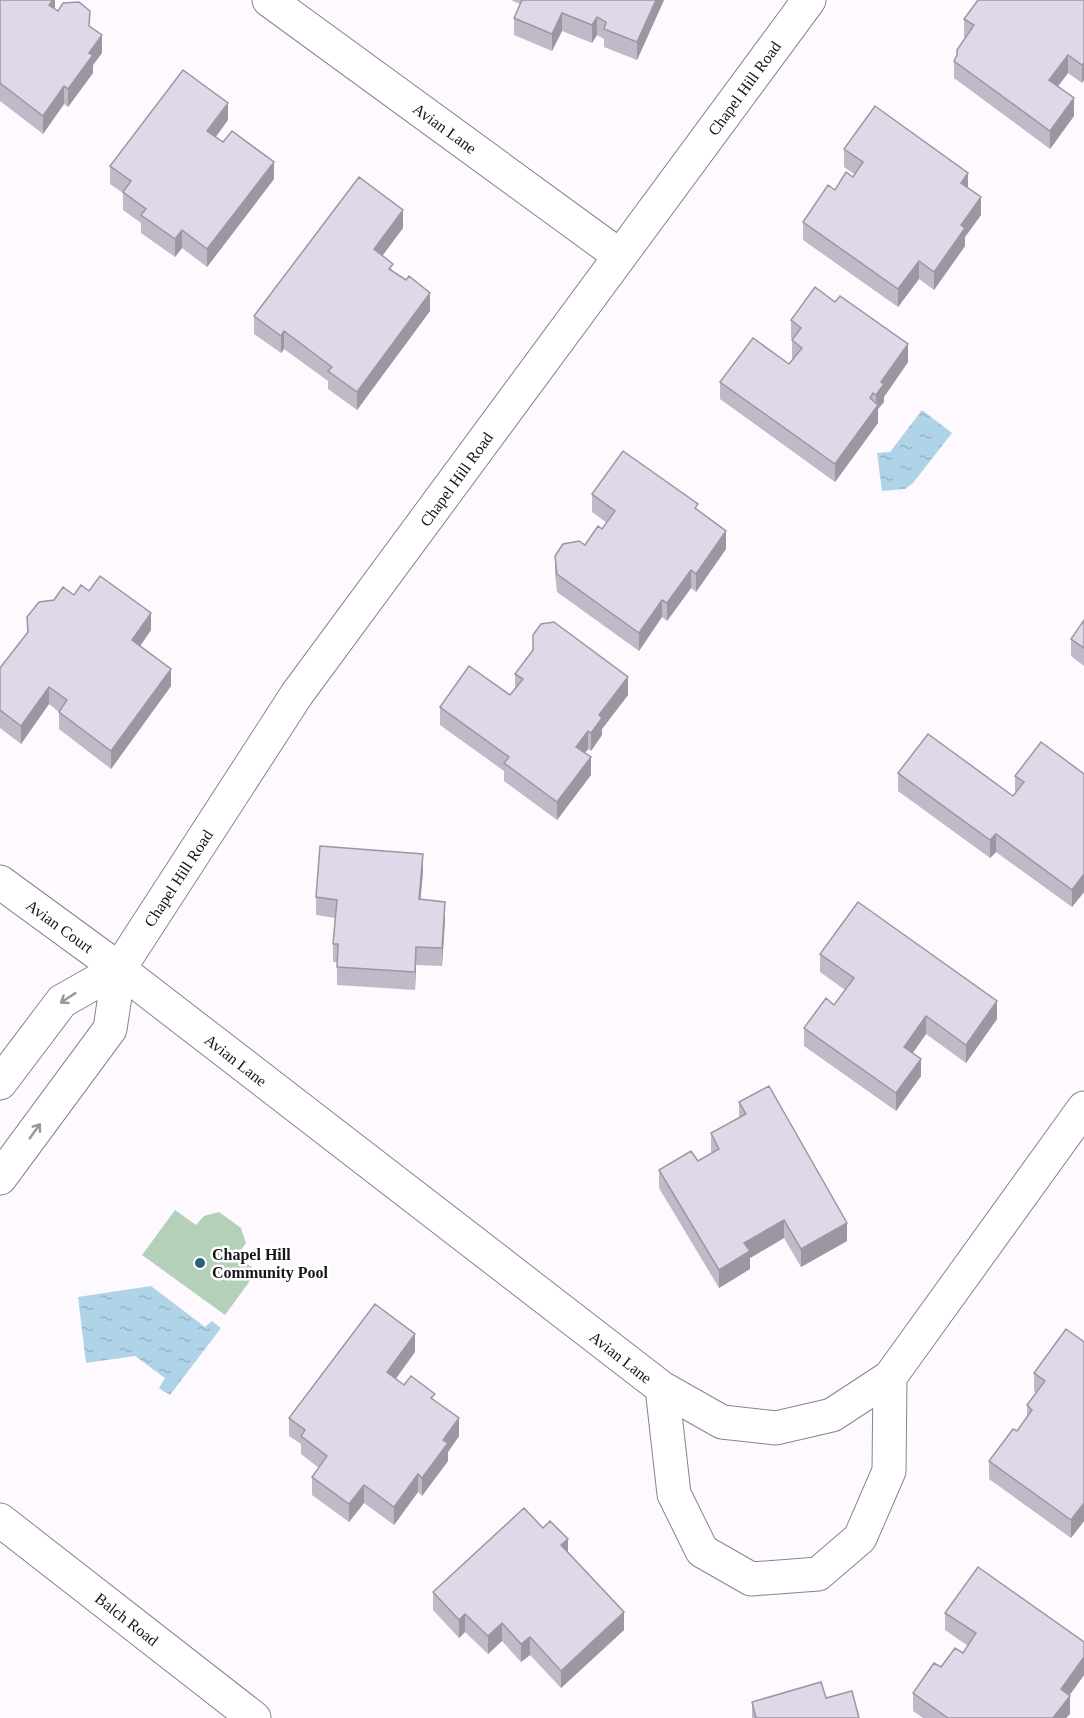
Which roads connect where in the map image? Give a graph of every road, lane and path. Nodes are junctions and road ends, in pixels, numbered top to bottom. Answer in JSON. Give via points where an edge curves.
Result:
{"nodes":[{"id":1,"x":269,"y":0,"type":"edge"},
{"id":2,"x":809,"y":0,"type":"edge"},
{"id":3,"x":620,"y":256,"type":"junction"},
{"id":4,"x":0,"y":882,"type":"edge"},
{"id":5,"x":119,"y":969,"type":"junction"},
{"id":6,"x":0,"y":1083,"type":"edge"},
{"id":7,"x":1084,"y":1108,"type":"edge"},
{"id":8,"x":0,"y":1178,"type":"edge"},
{"id":9,"x":890,"y":1377,"type":"junction"},
{"id":10,"x":662,"y":1388,"type":"junction"},
{"id":11,"x":0,"y":1520,"type":"edge"},
{"id":12,"x":254,"y":1718,"type":"edge"}],
"edges":[{"from":1,"to":3,"type":"street","name":"Avian Lane"},
{"from":2,"to":3,"type":"street","name":"Chapel Hill Road"},
{"from":3,"to":5,"type":"street","name":"Chapel Hill Road","via":[[297,694]]},
{"from":4,"to":5,"type":"street","name":"Avian Court"},
{"from":5,"to":6,"type":"street","name":"Chapel Hill Road","one_way":true,"via":[[62,1001]]},
{"from":8,"to":5,"type":"street","name":"Chapel Hill Road","one_way":true,"via":[[111,1029]]},
{"from":5,"to":10,"type":"street","name":"Avian Lane"},
{"from":7,"to":9,"type":"street","name":"Avian Lane"},
{"from":9,"to":10,"type":"street","name":"Avian Lane","via":[[832,1415],[776,1428],[722,1422]]},
{"from":9,"to":10,"type":"street","via":[[889,1471],[860,1538],[818,1574],[751,1579],[702,1551],[674,1494]]},
{"from":11,"to":12,"type":"street","name":"Balch Road"}]}
